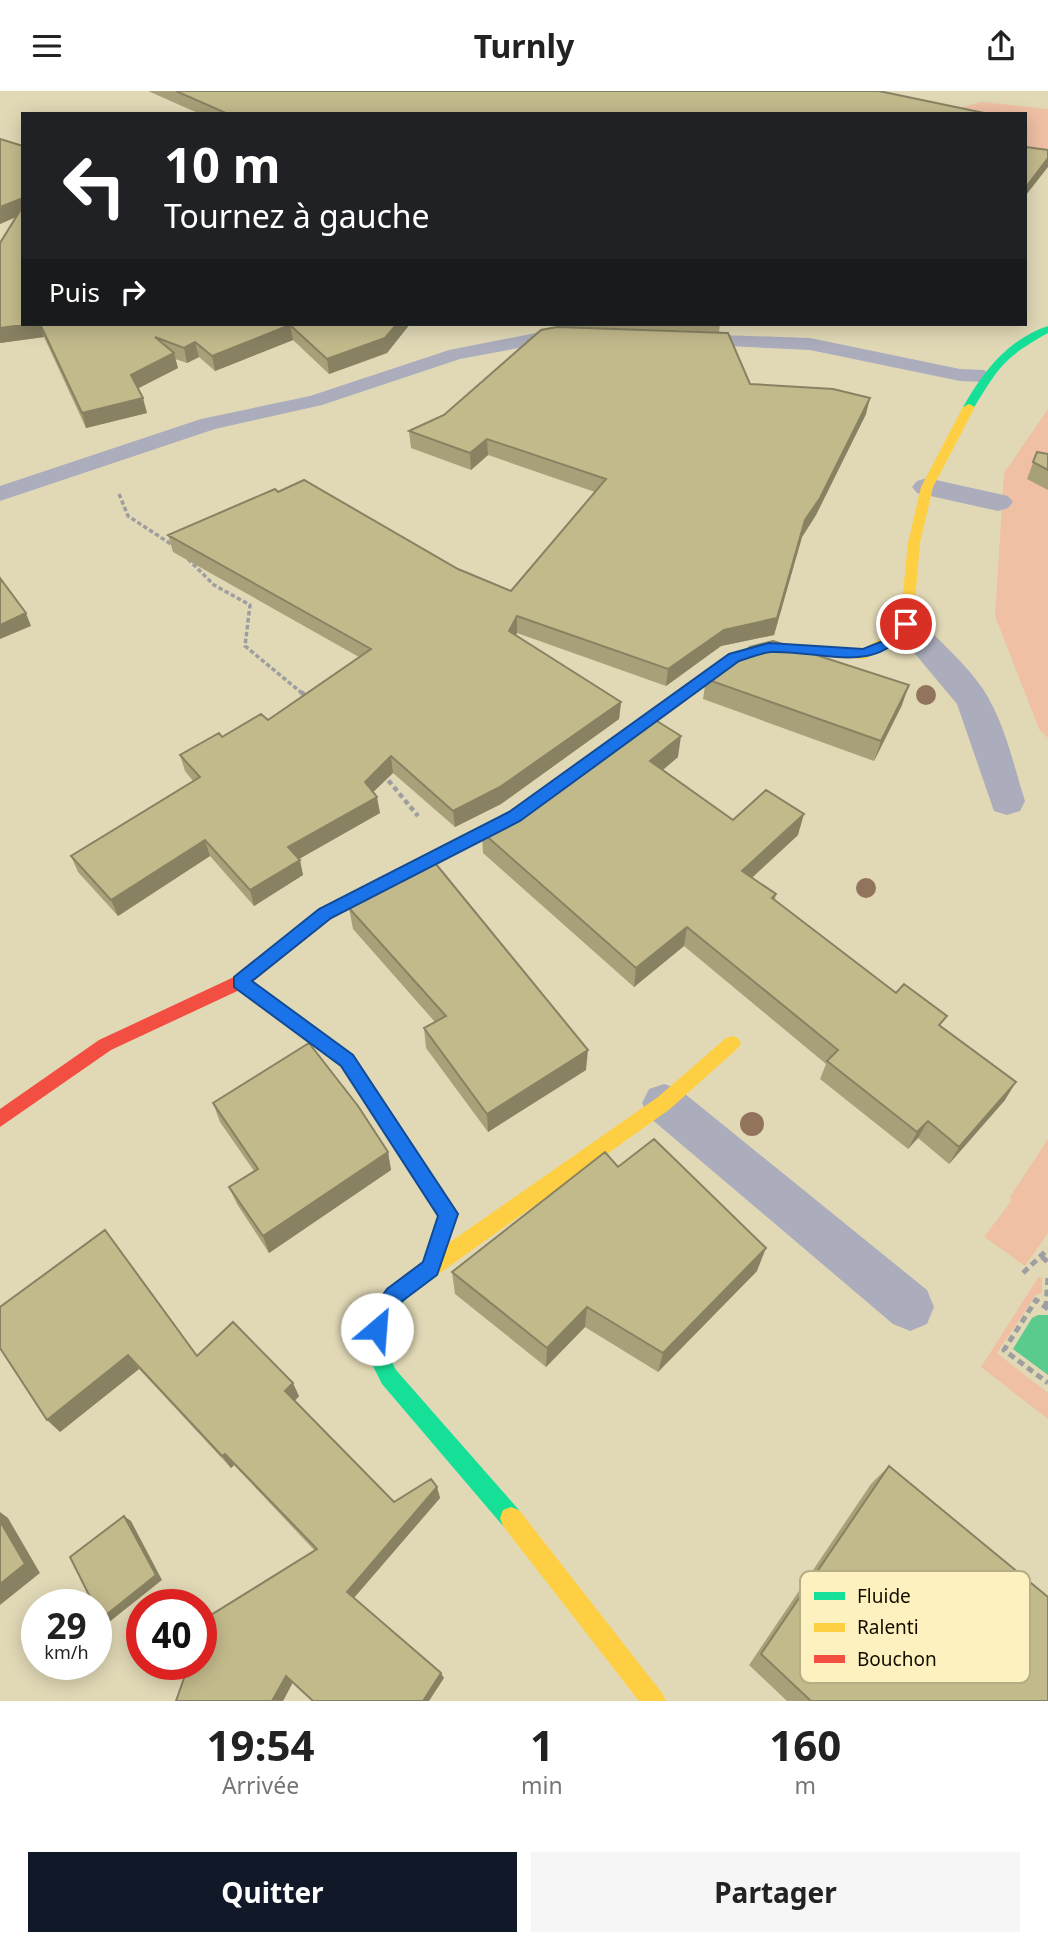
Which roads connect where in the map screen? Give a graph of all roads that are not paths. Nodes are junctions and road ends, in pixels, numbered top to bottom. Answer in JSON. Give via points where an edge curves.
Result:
{"nodes":[{"id":1,"x":1048,"y":329,"type":"edge"},
{"id":2,"x":598,"y":337,"type":"edge"},
{"id":3,"x":666,"y":339,"type":"edge"},
{"id":4,"x":984,"y":376,"type":"junction"},
{"id":5,"x":927,"y":487,"type":"junction"},
{"id":6,"x":0,"y":494,"type":"edge"},
{"id":7,"x":998,"y":502,"type":"dead end"},
{"id":8,"x":906,"y":624,"type":"junction"},
{"id":9,"x":1007,"y":801,"type":"dead end"},
{"id":10,"x":240,"y":982,"type":"junction"},
{"id":11,"x":732,"y":1043,"type":"dead end"},
{"id":12,"x":664,"y":1103,"type":"junction"},
{"id":13,"x":0,"y":1119,"type":"edge"},
{"id":14,"x":430,"y":1268,"type":"junction"},
{"id":15,"x":910,"y":1307,"type":"dead end"},
{"id":16,"x":654,"y":1701,"type":"edge"}],
"edges":[{"from":1,"to":4,"type":"street","via":[[1004,353]]},
{"from":2,"to":6,"type":"lane","via":[[556,335],[456,354],[315,401],[209,424]]},
{"from":3,"to":4,"type":"lane","via":[[810,344]]},
{"from":4,"to":5,"type":"street"},
{"from":5,"to":7,"type":"street"},
{"from":5,"to":8,"type":"street","via":[[914,543]]},
{"from":8,"to":9,"type":"street","via":[[962,686],[982,719]]},
{"from":8,"to":10,"type":"street","via":[[887,644],[865,654],[769,648],[734,657],[515,817],[325,914]]},
{"from":10,"to":13,"type":"street","via":[[105,1045]]},
{"from":10,"to":14,"type":"street","via":[[347,1060],[448,1214]]},
{"from":11,"to":12,"type":"street"},
{"from":12,"to":14,"type":"street"},
{"from":12,"to":15,"type":"street"},
{"from":14,"to":16,"type":"street","via":[[394,1296],[381,1315],[372,1344],[389,1377],[511,1518]]}]}
